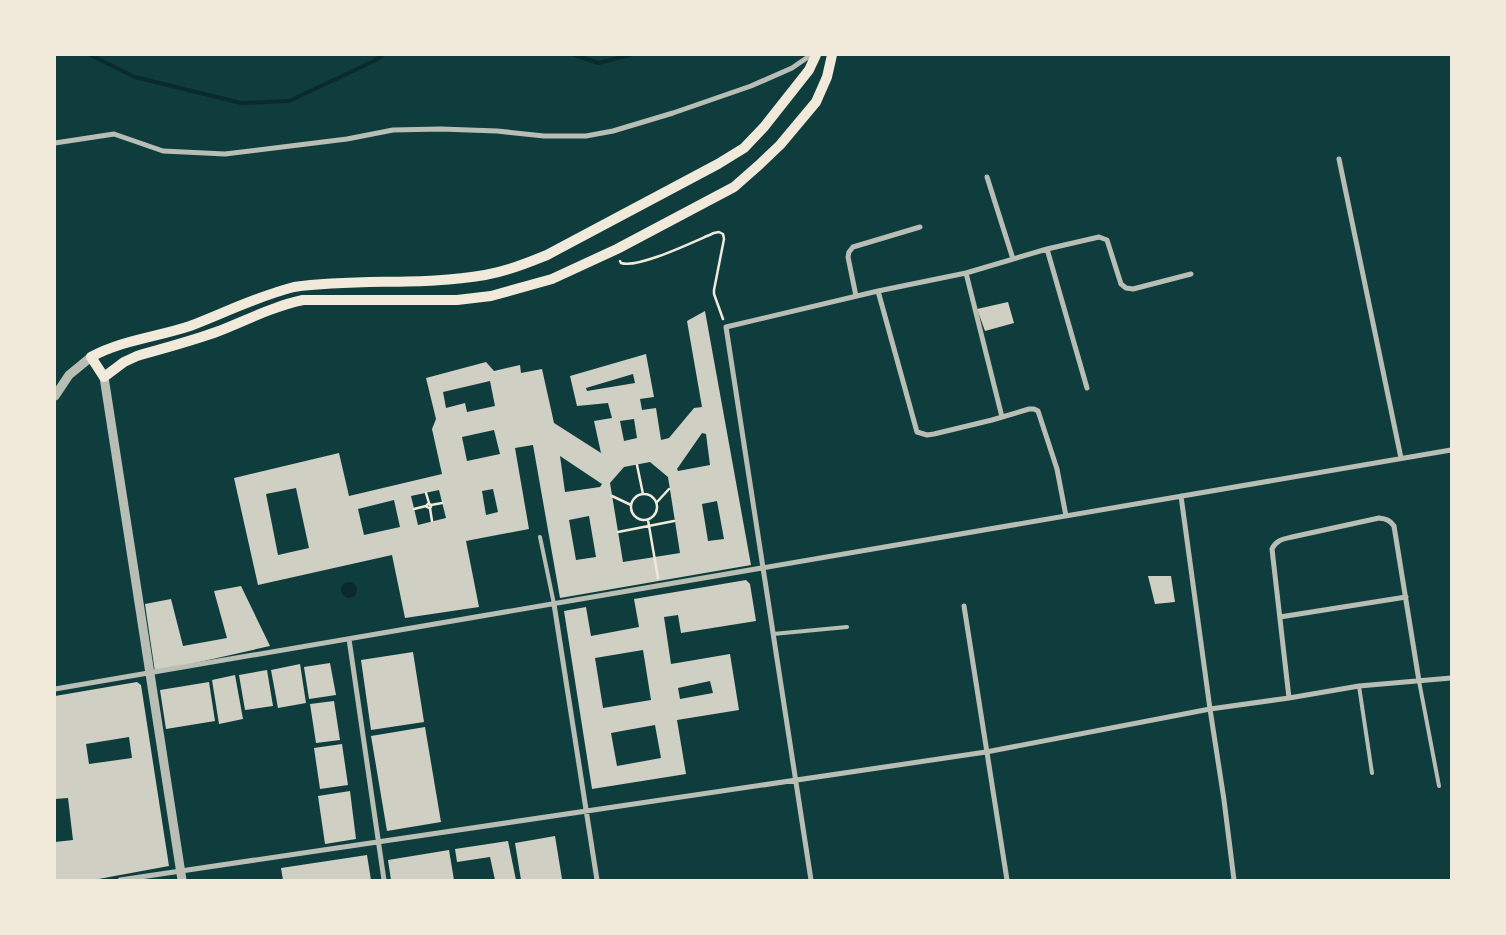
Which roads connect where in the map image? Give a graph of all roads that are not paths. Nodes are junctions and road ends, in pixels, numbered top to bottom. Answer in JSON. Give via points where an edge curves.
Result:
{"nodes":[{"id":1,"x":810,"y":55,"type":"edge"},
{"id":2,"x":816,"y":55,"type":"edge"},
{"id":3,"x":832,"y":55,"type":"edge"},
{"id":4,"x":792,"y":68,"type":"junction"},
{"id":5,"x":809,"y":70,"type":"junction"},
{"id":6,"x":55,"y":143,"type":"edge"},
{"id":7,"x":1339,"y":159,"type":"dead end"},
{"id":8,"x":987,"y":177,"type":"dead end"},
{"id":9,"x":920,"y":226,"type":"dead end"},
{"id":10,"x":1047,"y":249,"type":"junction"},
{"id":11,"x":1013,"y":259,"type":"junction"},
{"id":12,"x":966,"y":273,"type":"junction"},
{"id":13,"x":1191,"y":274,"type":"dead end"},
{"id":14,"x":878,"y":291,"type":"junction"},
{"id":15,"x":856,"y":296,"type":"junction"},
{"id":16,"x":91,"y":357,"type":"junction"},
{"id":17,"x":104,"y":377,"type":"junction"},
{"id":18,"x":1087,"y":388,"type":"dead end"},
{"id":19,"x":55,"y":396,"type":"edge"},
{"id":20,"x":1002,"y":417,"type":"junction"},
{"id":21,"x":1451,"y":450,"type":"edge"},
{"id":22,"x":1401,"y":458,"type":"junction"},
{"id":23,"x":1181,"y":496,"type":"junction"},
{"id":24,"x":1066,"y":516,"type":"junction"},
{"id":25,"x":540,"y":538,"type":"dead end"},
{"id":26,"x":763,"y":568,"type":"junction"},
{"id":27,"x":1406,"y":597,"type":"junction"},
{"id":28,"x":554,"y":604,"type":"junction"},
{"id":29,"x":964,"y":606,"type":"dead end"},
{"id":30,"x":1280,"y":617,"type":"junction"},
{"id":31,"x":846,"y":626,"type":"dead end"},
{"id":32,"x":773,"y":634,"type":"junction"},
{"id":33,"x":349,"y":639,"type":"junction"},
{"id":34,"x":151,"y":672,"type":"junction"},
{"id":35,"x":1451,"y":678,"type":"edge"},
{"id":36,"x":1419,"y":681,"type":"junction"},
{"id":37,"x":1359,"y":686,"type":"junction"},
{"id":38,"x":55,"y":689,"type":"edge"},
{"id":39,"x":1289,"y":698,"type":"junction"},
{"id":40,"x":1210,"y":709,"type":"junction"},
{"id":41,"x":986,"y":752,"type":"junction"},
{"id":42,"x":1372,"y":773,"type":"dead end"},
{"id":43,"x":796,"y":780,"type":"junction"},
{"id":44,"x":1439,"y":786,"type":"dead end"},
{"id":45,"x":586,"y":811,"type":"junction"},
{"id":46,"x":378,"y":842,"type":"junction"},
{"id":47,"x":182,"y":876,"type":"edge"},
{"id":48,"x":120,"y":880,"type":"edge"},
{"id":49,"x":384,"y":880,"type":"edge"},
{"id":50,"x":597,"y":880,"type":"edge"},
{"id":51,"x":811,"y":880,"type":"edge"},
{"id":52,"x":1007,"y":880,"type":"edge"},
{"id":53,"x":1234,"y":880,"type":"edge"}],
"edges":[{"from":1,"to":4,"type":"street"},
{"from":2,"to":5,"type":"main road"},
{"from":3,"to":17,"type":"main road","via":[[828,77],[816,102],[759,166],[734,186],[617,249],[552,279],[491,296],[457,300],[303,300],[288,303],[217,331],[137,356]]},
{"from":4,"to":5,"type":"street"},
{"from":4,"to":6,"type":"street","via":[[673,113],[586,136],[393,130],[225,154],[163,151],[114,134]]},
{"from":5,"to":16,"type":"main road","via":[[744,148],[556,250],[519,266],[462,278],[294,287],[188,326],[116,345]]},
{"from":7,"to":22,"type":"street"},
{"from":8,"to":11,"type":"street"},
{"from":9,"to":15,"type":"street","via":[[853,247],[848,257]]},
{"from":10,"to":11,"type":"street"},
{"from":10,"to":13,"type":"street","via":[[1102,237],[1107,240],[1121,284],[1126,288]]},
{"from":10,"to":18,"type":"street"},
{"from":11,"to":12,"type":"street"},
{"from":12,"to":14,"type":"street"},
{"from":12,"to":20,"type":"street"},
{"from":14,"to":15,"type":"street"},
{"from":14,"to":20,"type":"street","via":[[917,432],[934,434]]},
{"from":15,"to":26,"type":"street","via":[[726,327]]},
{"from":16,"to":17,"type":"main road"},
{"from":16,"to":19,"type":"street","via":[[68,375]]},
{"from":17,"to":34,"type":"street"},
{"from":20,"to":24,"type":"street","via":[[1029,409],[1038,411],[1057,469]]},
{"from":21,"to":22,"type":"street"},
{"from":22,"to":23,"type":"street"},
{"from":23,"to":24,"type":"street"},
{"from":23,"to":40,"type":"street"},
{"from":24,"to":26,"type":"street"},
{"from":25,"to":28,"type":"lane"},
{"from":26,"to":28,"type":"street"},
{"from":26,"to":32,"type":"street"},
{"from":27,"to":30,"type":"street"},
{"from":27,"to":30,"type":"street","via":[[1394,526],[1391,521],[1379,518],[1275,544],[1272,549]]},
{"from":27,"to":36,"type":"street"},
{"from":28,"to":33,"type":"street"},
{"from":28,"to":45,"type":"street"},
{"from":29,"to":41,"type":"street"},
{"from":30,"to":39,"type":"street"},
{"from":31,"to":32,"type":"lane"},
{"from":32,"to":43,"type":"street"},
{"from":33,"to":34,"type":"street"},
{"from":33,"to":46,"type":"street"},
{"from":34,"to":38,"type":"street"},
{"from":34,"to":47,"type":"street"},
{"from":35,"to":36,"type":"street"},
{"from":36,"to":37,"type":"street"},
{"from":36,"to":44,"type":"lane"},
{"from":37,"to":39,"type":"street"},
{"from":37,"to":42,"type":"lane"},
{"from":39,"to":40,"type":"street"},
{"from":40,"to":41,"type":"street"},
{"from":40,"to":53,"type":"street"},
{"from":41,"to":43,"type":"street"},
{"from":41,"to":52,"type":"street"},
{"from":43,"to":45,"type":"street"},
{"from":43,"to":51,"type":"street"},
{"from":45,"to":46,"type":"street"},
{"from":45,"to":50,"type":"street"},
{"from":46,"to":47,"type":"street"},
{"from":46,"to":49,"type":"street"},
{"from":47,"to":48,"type":"street"}]}
